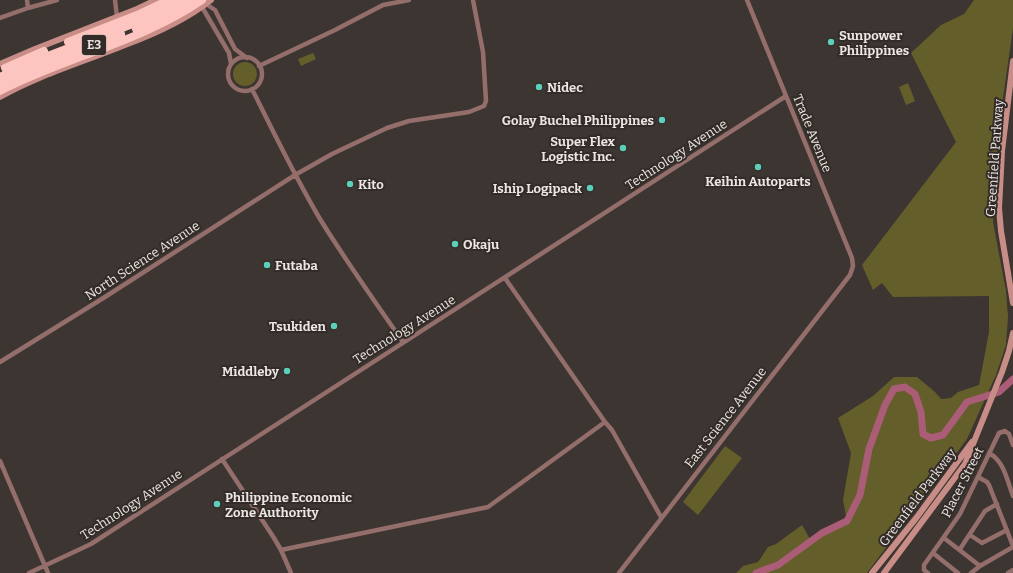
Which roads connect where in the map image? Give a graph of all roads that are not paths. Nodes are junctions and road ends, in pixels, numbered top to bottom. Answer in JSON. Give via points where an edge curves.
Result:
{"nodes":[{"id":1,"x":27,"y":0,"type":"edge"},
{"id":2,"x":57,"y":0,"type":"edge"},
{"id":3,"x":115,"y":0,"type":"edge"},
{"id":4,"x":156,"y":0,"type":"edge"},
{"id":5,"x":169,"y":0,"type":"edge"},
{"id":6,"x":211,"y":0,"type":"edge"},
{"id":7,"x":409,"y":0,"type":"edge"},
{"id":8,"x":473,"y":0,"type":"edge"},
{"id":9,"x":747,"y":0,"type":"edge"},
{"id":10,"x":196,"y":2,"type":"edge"},
{"id":11,"x":28,"y":8,"type":"junction"},
{"id":12,"x":117,"y":17,"type":"junction"},
{"id":13,"x":0,"y":18,"type":"edge"},
{"id":14,"x":247,"y":58,"type":"junction"},
{"id":15,"x":1013,"y":61,"type":"edge"},
{"id":16,"x":0,"y":64,"type":"edge"},
{"id":17,"x":231,"y":64,"type":"junction"},
{"id":18,"x":259,"y":66,"type":"junction"},
{"id":19,"x":0,"y":71,"type":"edge"},
{"id":20,"x":0,"y":77,"type":"edge"},
{"id":21,"x":0,"y":84,"type":"edge"},
{"id":22,"x":252,"y":89,"type":"junction"},
{"id":23,"x":0,"y":91,"type":"edge"},
{"id":24,"x":786,"y":96,"type":"junction"},
{"id":25,"x":0,"y":97,"type":"edge"},
{"id":26,"x":294,"y":174,"type":"junction"},
{"id":27,"x":850,"y":275,"type":"joint"},
{"id":28,"x":505,"y":278,"type":"junction"},
{"id":29,"x":1013,"y":303,"type":"edge"},
{"id":30,"x":1013,"y":333,"type":"edge"},
{"id":31,"x":403,"y":342,"type":"junction"},
{"id":32,"x":0,"y":362,"type":"edge"},
{"id":33,"x":605,"y":422,"type":"junction"},
{"id":34,"x":978,"y":434,"type":"junction"},
{"id":35,"x":1013,"y":445,"type":"edge"},
{"id":36,"x":989,"y":453,"type":"junction"},
{"id":37,"x":222,"y":459,"type":"junction"},
{"id":38,"x":0,"y":462,"type":"edge"},
{"id":39,"x":978,"y":477,"type":"junction"},
{"id":40,"x":1013,"y":496,"type":"edge"},
{"id":41,"x":997,"y":504,"type":"junction"},
{"id":42,"x":661,"y":517,"type":"junction"},
{"id":43,"x":1007,"y":530,"type":"junction"},
{"id":44,"x":970,"y":535,"type":"junction"},
{"id":45,"x":944,"y":538,"type":"junction"},
{"id":46,"x":1013,"y":547,"type":"edge"},
{"id":47,"x":960,"y":549,"type":"junction"},
{"id":48,"x":281,"y":550,"type":"junction"},
{"id":49,"x":933,"y":553,"type":"junction"},
{"id":50,"x":45,"y":566,"type":"junction"},
{"id":51,"x":980,"y":566,"type":"junction"},
{"id":52,"x":1013,"y":570,"type":"edge"},
{"id":53,"x":29,"y":573,"type":"edge"},
{"id":54,"x":48,"y":573,"type":"edge"},
{"id":55,"x":291,"y":573,"type":"edge"},
{"id":56,"x":619,"y":573,"type":"edge"},
{"id":57,"x":872,"y":573,"type":"edge"},
{"id":58,"x":884,"y":573,"type":"edge"},
{"id":59,"x":928,"y":573,"type":"edge"},
{"id":60,"x":958,"y":573,"type":"edge"},
{"id":61,"x":971,"y":573,"type":"edge"},
{"id":62,"x":1008,"y":573,"type":"edge"}],
"edges":[{"from":1,"to":11,"type":"street"},
{"from":2,"to":11,"type":"street"},
{"from":3,"to":12,"type":"street"},
{"from":4,"to":12,"type":"main road"},
{"from":5,"to":19,"type":"highway"},
{"from":6,"to":10,"type":"main road"},
{"from":7,"to":18,"type":"street","via":[[383,5]]},
{"from":8,"to":26,"type":"street","name":"North Science Avenue","via":[[483,52],[486,101],[484,106],[470,112],[410,121],[387,128]]},
{"from":9,"to":24,"type":"street","name":"Trade Avenue"},
{"from":10,"to":14,"type":"street","via":[[214,10],[235,49]]},
{"from":10,"to":17,"type":"street","via":[[229,53]]},
{"from":10,"to":20,"type":"highway","number":"E3","via":[[164,9]]},
{"from":10,"to":21,"type":"highway","number":"E3"},
{"from":10,"to":23,"type":"highway","via":[[157,26],[32,75]]},
{"from":10,"to":25,"type":"main road","via":[[181,19],[151,34],[47,75]]},
{"from":11,"to":13,"type":"street"},
{"from":12,"to":16,"type":"main road"},
{"from":14,"to":17,"type":"street","via":[[239,58]]},
{"from":14,"to":18,"type":"street","via":[[254,60]]},
{"from":15,"to":29,"type":"main road","name":"Greenfield Parkway","via":[[1002,151],[1000,208],[1001,231]]},
{"from":17,"to":22,"type":"street","via":[[228,78],[233,86],[241,91]]},
{"from":18,"to":22,"type":"street","via":[[262,74],[258,85]]},
{"from":22,"to":26,"type":"street"},
{"from":24,"to":27,"type":"street","name":"Trade Avenue","via":[[852,258]]},
{"from":24,"to":28,"type":"street","name":"Technology Avenue"},
{"from":26,"to":31,"type":"street","via":[[321,220]]},
{"from":26,"to":32,"type":"street","name":"North Science Avenue"},
{"from":27,"to":42,"type":"street","name":"East Science Avenue"},
{"from":28,"to":31,"type":"street","name":"Technology Avenue"},
{"from":28,"to":33,"type":"street"},
{"from":30,"to":34,"type":"main road","name":"Greenfield Parkway","via":[[1010,351]]},
{"from":31,"to":37,"type":"street","name":"Technology Avenue"},
{"from":33,"to":42,"type":"street"},
{"from":33,"to":48,"type":"street","via":[[488,507]]},
{"from":34,"to":57,"type":"main road","name":"Greenfield Parkway"},
{"from":34,"to":58,"type":"main road","name":"Greenfield Parkway","via":[[966,464]]},
{"from":35,"to":36,"type":"street","name":"Placer Street","via":[[1009,434],[1005,431],[999,432]]},
{"from":36,"to":39,"type":"street","name":"Placer Street"},
{"from":36,"to":40,"type":"street","via":[[1000,462]]},
{"from":37,"to":48,"type":"street"},
{"from":37,"to":50,"type":"street","name":"Technology Avenue","via":[[91,544]]},
{"from":38,"to":50,"type":"street"},
{"from":39,"to":41,"type":"street","via":[[987,482]]},
{"from":39,"to":45,"type":"street","name":"Placer Street","via":[[960,514]]},
{"from":41,"to":43,"type":"street"},
{"from":41,"to":44,"type":"street","via":[[985,511]]},
{"from":42,"to":56,"type":"street","name":"East Science Avenue"},
{"from":43,"to":44,"type":"street","via":[[982,542]]},
{"from":43,"to":46,"type":"street"},
{"from":44,"to":47,"type":"street"},
{"from":45,"to":47,"type":"street"},
{"from":45,"to":49,"type":"street","name":"Placer Street"},
{"from":46,"to":51,"type":"street"},
{"from":47,"to":51,"type":"street"},
{"from":48,"to":55,"type":"street"},
{"from":49,"to":59,"type":"street","name":"Placer Street","via":[[924,565],[924,570]]},
{"from":49,"to":60,"type":"street"},
{"from":50,"to":53,"type":"street","name":"Technology Avenue"},
{"from":50,"to":54,"type":"street"},
{"from":51,"to":61,"type":"street"},
{"from":52,"to":62,"type":"street"}]}
